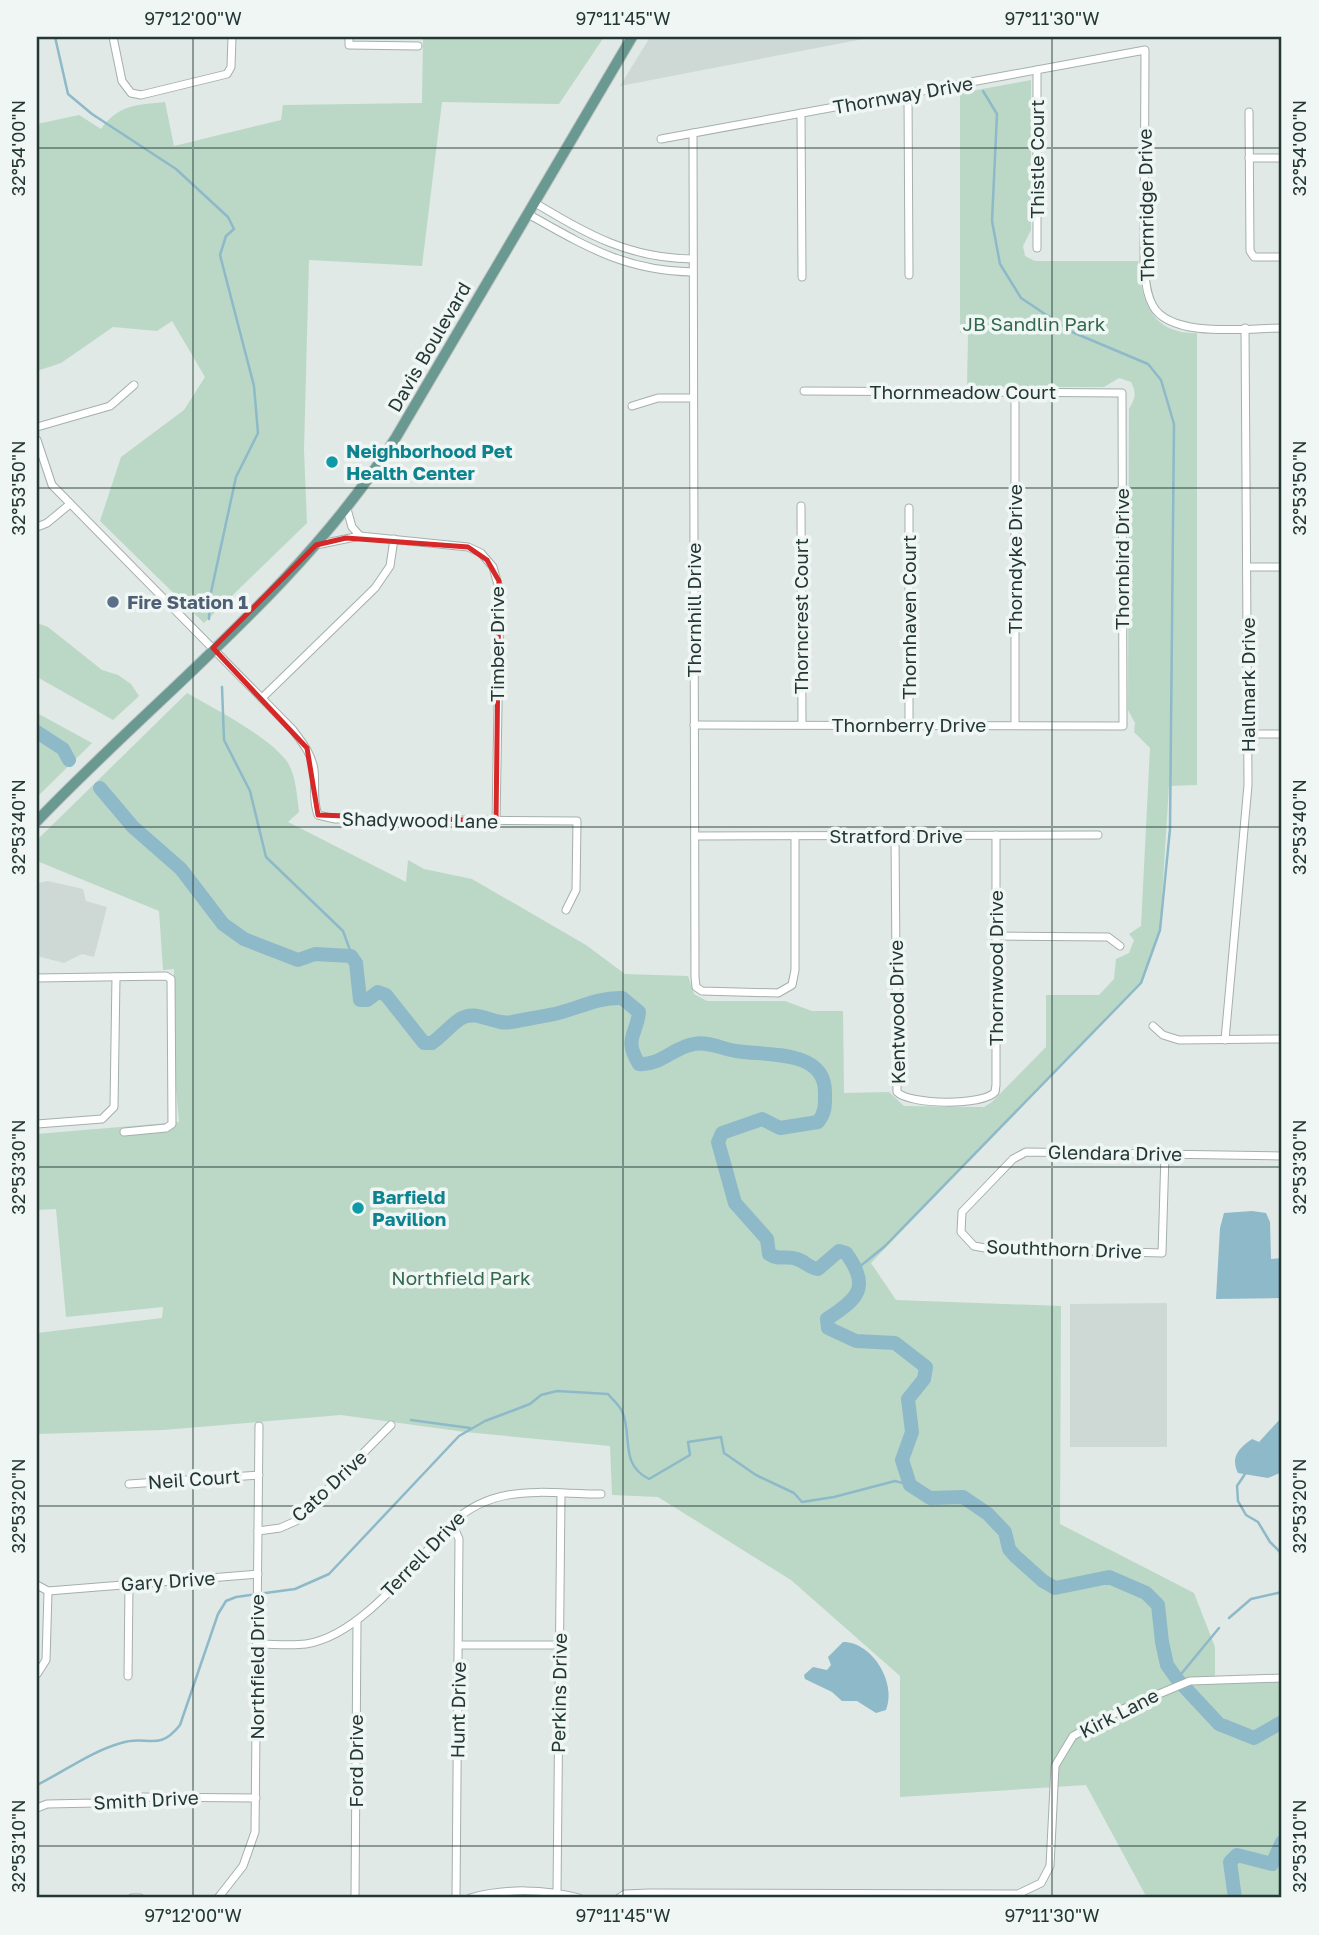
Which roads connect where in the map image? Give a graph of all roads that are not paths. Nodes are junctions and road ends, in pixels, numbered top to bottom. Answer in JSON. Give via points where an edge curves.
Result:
{"nodes":[{"id":1,"x":113,"y":37,"type":"edge"},
{"id":2,"x":232,"y":37,"type":"edge"},
{"id":3,"x":632,"y":37,"type":"edge"},
{"id":4,"x":349,"y":41,"type":"edge"},
{"id":5,"x":418,"y":46,"type":"dead end"},
{"id":6,"x":1145,"y":50,"type":"joint"},
{"id":7,"x":1037,"y":70,"type":"junction"},
{"id":8,"x":908,"y":94,"type":"junction"},
{"id":9,"x":1249,"y":112,"type":"dead end"},
{"id":10,"x":801,"y":113,"type":"junction"},
{"id":11,"x":693,"y":133,"type":"junction"},
{"id":12,"x":661,"y":139,"type":"dead end"},
{"id":13,"x":1249,"y":158,"type":"junction"},
{"id":14,"x":1282,"y":158,"type":"edge"},
{"id":15,"x":535,"y":203,"type":"junction"},
{"id":16,"x":528,"y":215,"type":"junction"},
{"id":17,"x":1037,"y":248,"type":"dead end"},
{"id":18,"x":1282,"y":257,"type":"edge"},
{"id":19,"x":693,"y":259,"type":"junction"},
{"id":20,"x":693,"y":272,"type":"junction"},
{"id":21,"x":909,"y":275,"type":"dead end"},
{"id":22,"x":802,"y":277,"type":"dead end"},
{"id":23,"x":1245,"y":328,"type":"junction"},
{"id":24,"x":1282,"y":328,"type":"edge"},
{"id":25,"x":134,"y":386,"type":"dead end"},
{"id":26,"x":804,"y":391,"type":"dead end"},
{"id":27,"x":1015,"y":392,"type":"junction"},
{"id":28,"x":1122,"y":393,"type":"joint"},
{"id":29,"x":694,"y":398,"type":"junction"},
{"id":30,"x":632,"y":406,"type":"dead end"},
{"id":31,"x":37,"y":427,"type":"edge"},
{"id":32,"x":37,"y":440,"type":"edge"},
{"id":33,"x":69,"y":504,"type":"junction"},
{"id":34,"x":801,"y":506,"type":"dead end"},
{"id":35,"x":909,"y":508,"type":"dead end"},
{"id":36,"x":347,"y":509,"type":"junction"},
{"id":37,"x":37,"y":527,"type":"edge"},
{"id":38,"x":360,"y":536,"type":"junction"},
{"id":39,"x":394,"y":539,"type":"junction"},
{"id":40,"x":316,"y":545,"type":"junction"},
{"id":41,"x":1247,"y":567,"type":"junction"},
{"id":42,"x":1282,"y":567,"type":"edge"},
{"id":43,"x":213,"y":648,"type":"junction"},
{"id":44,"x":262,"y":698,"type":"junction"},
{"id":45,"x":694,"y":725,"type":"junction"},
{"id":46,"x":802,"y":725,"type":"junction"},
{"id":47,"x":909,"y":725,"type":"junction"},
{"id":48,"x":1015,"y":726,"type":"junction"},
{"id":49,"x":1123,"y":726,"type":"joint"},
{"id":50,"x":1248,"y":734,"type":"junction"},
{"id":51,"x":1282,"y":734,"type":"edge"},
{"id":52,"x":37,"y":821,"type":"edge"},
{"id":53,"x":496,"y":821,"type":"junction"},
{"id":54,"x":996,"y":835,"type":"junction"},
{"id":55,"x":1098,"y":835,"type":"dead end"},
{"id":56,"x":695,"y":836,"type":"junction"},
{"id":57,"x":794,"y":836,"type":"junction"},
{"id":58,"x":895,"y":836,"type":"junction"},
{"id":59,"x":566,"y":910,"type":"dead end"},
{"id":60,"x":996,"y":936,"type":"junction"},
{"id":61,"x":1120,"y":946,"type":"dead end"},
{"id":62,"x":116,"y":977,"type":"junction"},
{"id":63,"x":37,"y":978,"type":"edge"},
{"id":64,"x":1153,"y":1026,"type":"dead end"},
{"id":65,"x":1282,"y":1039,"type":"edge"},
{"id":66,"x":1226,"y":1040,"type":"junction"},
{"id":67,"x":990,"y":1098,"type":"joint"},
{"id":68,"x":37,"y":1124,"type":"edge"},
{"id":69,"x":124,"y":1132,"type":"dead end"},
{"id":70,"x":1165,"y":1154,"type":"junction"},
{"id":71,"x":1282,"y":1156,"type":"edge"},
{"id":72,"x":969,"y":1205,"type":"joint"},
{"id":73,"x":391,"y":1425,"type":"dead end"},
{"id":74,"x":259,"y":1426,"type":"dead end"},
{"id":75,"x":258,"y":1475,"type":"junction"},
{"id":76,"x":129,"y":1484,"type":"dead end"},
{"id":77,"x":561,"y":1494,"type":"junction"},
{"id":78,"x":601,"y":1494,"type":"dead end"},
{"id":79,"x":452,"y":1523,"type":"junction"},
{"id":80,"x":258,"y":1531,"type":"junction"},
{"id":81,"x":258,"y":1574,"type":"junction"},
{"id":82,"x":129,"y":1584,"type":"junction"},
{"id":83,"x":37,"y":1585,"type":"edge"},
{"id":84,"x":48,"y":1591,"type":"junction"},
{"id":85,"x":357,"y":1623,"type":"junction"},
{"id":86,"x":257,"y":1644,"type":"junction"},
{"id":87,"x":459,"y":1645,"type":"junction"},
{"id":88,"x":559,"y":1645,"type":"junction"},
{"id":89,"x":38,"y":1673,"type":"edge"},
{"id":90,"x":128,"y":1676,"type":"dead end"},
{"id":91,"x":1282,"y":1678,"type":"edge"},
{"id":92,"x":257,"y":1798,"type":"junction"},
{"id":93,"x":37,"y":1808,"type":"edge"},
{"id":94,"x":557,"y":1892,"type":"junction"},
{"id":95,"x":132,"y":1898,"type":"edge"},
{"id":96,"x":139,"y":1898,"type":"edge"},
{"id":97,"x":218,"y":1898,"type":"edge"},
{"id":98,"x":355,"y":1898,"type":"edge"},
{"id":99,"x":456,"y":1898,"type":"edge"},
{"id":100,"x":470,"y":1898,"type":"edge"},
{"id":101,"x":579,"y":1898,"type":"edge"},
{"id":102,"x":619,"y":1898,"type":"edge"}],
"edges":[{"from":1,"to":2,"type":"street","via":[[122,81],[131,93],[141,95],[228,74]]},
{"from":3,"to":15,"type":"main road","name":"Davis Boulevard"},
{"from":4,"to":5,"type":"street"},
{"from":6,"to":7,"type":"street","name":"Thornway Drive"},
{"from":6,"to":23,"type":"street","name":"Thornridge Drive","via":[[1147,292],[1154,308],[1181,326]]},
{"from":7,"to":8,"type":"street","name":"Thornway Drive"},
{"from":7,"to":17,"type":"street","name":"Thistle Court"},
{"from":8,"to":10,"type":"street","name":"Thornway Drive"},
{"from":8,"to":21,"type":"street"},
{"from":9,"to":13,"type":"street"},
{"from":10,"to":11,"type":"street","name":"Thornway Drive"},
{"from":10,"to":22,"type":"street"},
{"from":11,"to":12,"type":"street","name":"Thornway Drive"},
{"from":11,"to":19,"type":"street","name":"Thornhill Drive"},
{"from":13,"to":14,"type":"street"},
{"from":13,"to":18,"type":"street","via":[[1250,251],[1254,257]]},
{"from":15,"to":16,"type":"main road","name":"Davis Boulevard"},
{"from":15,"to":19,"type":"street","via":[[621,249],[656,258]]},
{"from":16,"to":20,"type":"street","via":[[612,259],[652,269]]},
{"from":16,"to":36,"type":"main road","name":"Davis Boulevard","via":[[396,439]]},
{"from":19,"to":20,"type":"street","name":"Thornhill Drive"},
{"from":20,"to":29,"type":"street","name":"Thornhill Drive"},
{"from":23,"to":24,"type":"street","name":"Thornridge Drive"},
{"from":23,"to":41,"type":"street","name":"Hallmark Drive"},
{"from":25,"to":31,"type":"street","via":[[110,406]]},
{"from":26,"to":27,"type":"street","name":"Thornmeadow Court"},
{"from":27,"to":28,"type":"street","name":"Thornmeadow Court"},
{"from":27,"to":48,"type":"street","name":"Thorndyke Drive"},
{"from":28,"to":49,"type":"street","name":"Thornbird Drive"},
{"from":29,"to":30,"type":"street","via":[[658,398]]},
{"from":29,"to":45,"type":"street","name":"Thornhill Drive"},
{"from":32,"to":33,"type":"street","name":"Shadywood Lane","via":[[46,474]]},
{"from":33,"to":37,"type":"street"},
{"from":33,"to":43,"type":"street","name":"Shadywood Lane"},
{"from":34,"to":46,"type":"street","name":"Thorncrest Court"},
{"from":35,"to":47,"type":"street","name":"Thornhaven Court"},
{"from":36,"to":38,"type":"street"},
{"from":36,"to":40,"type":"main road","name":"Davis Boulevard"},
{"from":38,"to":39,"type":"street","name":"Timber Drive"},
{"from":38,"to":40,"type":"street","name":"Timber Drive"},
{"from":39,"to":44,"type":"street","via":[[390,566],[375,588]]},
{"from":39,"to":53,"type":"street","name":"Timber Drive","via":[[468,547],[487,560],[497,576]]},
{"from":40,"to":43,"type":"main road","name":"Davis Boulevard"},
{"from":41,"to":42,"type":"street"},
{"from":41,"to":50,"type":"street","name":"Hallmark Drive"},
{"from":43,"to":44,"type":"street","name":"Shadywood Lane"},
{"from":43,"to":52,"type":"main road","name":"Davis Boulevard"},
{"from":44,"to":53,"type":"street","name":"Shadywood Lane","via":[[307,748],[314,769],[313,802],[318,815]]},
{"from":45,"to":46,"type":"street","name":"Thornberry Drive"},
{"from":45,"to":56,"type":"street","name":"Thornhill Drive"},
{"from":46,"to":47,"type":"street","name":"Thornberry Drive"},
{"from":47,"to":48,"type":"street","name":"Thornberry Drive"},
{"from":48,"to":49,"type":"street","name":"Thornberry Drive"},
{"from":50,"to":51,"type":"street"},
{"from":50,"to":66,"type":"street","name":"Hallmark Drive"},
{"from":53,"to":59,"type":"street","name":"Shadywood Lane","via":[[577,821],[576,890]]},
{"from":54,"to":55,"type":"street","name":"Stratford Drive"},
{"from":54,"to":58,"type":"street","name":"Stratford Drive"},
{"from":54,"to":60,"type":"street","name":"Thornwood Drive"},
{"from":56,"to":57,"type":"street","name":"Stratford Drive"},
{"from":56,"to":57,"type":"street","name":"Thornhill Drive","via":[[696,987],[711,993],[778,993],[792,985],[795,970]]},
{"from":57,"to":58,"type":"street","name":"Stratford Drive"},
{"from":58,"to":67,"type":"street","name":"Kentwood Drive","via":[[897,1092],[908,1101]]},
{"from":60,"to":61,"type":"street","via":[[1108,937]]},
{"from":60,"to":67,"type":"street","name":"Thornwood Drive","via":[[996,1085]]},
{"from":62,"to":63,"type":"street"},
{"from":62,"to":68,"type":"street","via":[[116,1098],[111,1113],[102,1119]]},
{"from":62,"to":69,"type":"street","via":[[166,976],[171,983],[172,1124]]},
{"from":64,"to":66,"type":"street","via":[[1170,1039]]},
{"from":65,"to":66,"type":"street"},
{"from":70,"to":71,"type":"street","name":"Glendara Drive"},
{"from":70,"to":72,"type":"street","name":"Glendara Drive","via":[[1026,1152],[1013,1159]]},
{"from":70,"to":72,"type":"street","name":"Souththorn Drive","via":[[1162,1253],[974,1246],[961,1233],[960,1219]]},
{"from":73,"to":80,"type":"street","name":"Cato Drive","via":[[296,1521]]},
{"from":74,"to":75,"type":"street","name":"Northfield Drive"},
{"from":75,"to":76,"type":"street","name":"Neil Court"},
{"from":75,"to":80,"type":"street","name":"Northfield Drive"},
{"from":77,"to":78,"type":"street","name":"Terrell Drive"},
{"from":77,"to":79,"type":"street","name":"Terrell Drive","via":[[490,1497],[468,1507]]},
{"from":77,"to":88,"type":"street","name":"Perkins Drive"},
{"from":79,"to":85,"type":"street","name":"Terrell Drive"},
{"from":79,"to":87,"type":"street","name":"Hunt Drive","via":[[459,1539]]},
{"from":80,"to":81,"type":"street","name":"Northfield Drive"},
{"from":81,"to":82,"type":"street","name":"Gary Drive"},
{"from":81,"to":86,"type":"street","name":"Northfield Drive"},
{"from":82,"to":84,"type":"street","name":"Gary Drive"},
{"from":82,"to":90,"type":"street"},
{"from":83,"to":84,"type":"street"},
{"from":84,"to":89,"type":"street","via":[[46,1660]]},
{"from":85,"to":86,"type":"street","name":"Terrell Drive","via":[[304,1644]]},
{"from":85,"to":98,"type":"street","name":"Ford Drive"},
{"from":86,"to":92,"type":"street","name":"Northfield Drive"},
{"from":87,"to":88,"type":"street"},
{"from":87,"to":99,"type":"street","name":"Hunt Drive"},
{"from":88,"to":94,"type":"street","name":"Perkins Drive"},
{"from":91,"to":102,"type":"street","name":"Kirk Lane","via":[[1190,1681],[1081,1730],[1060,1754],[1053,1783],[1050,1866],[1045,1878],[1031,1889],[1003,1896],[649,1892]]},
{"from":92,"to":93,"type":"street","name":"Smith Drive","via":[[137,1797]]},
{"from":92,"to":97,"type":"street","name":"Northfield Drive","via":[[256,1832],[248,1856]]},
{"from":94,"to":100,"type":"street","via":[[502,1892]]},
{"from":94,"to":101,"type":"street"},
{"from":95,"to":96,"type":"street"}]}
